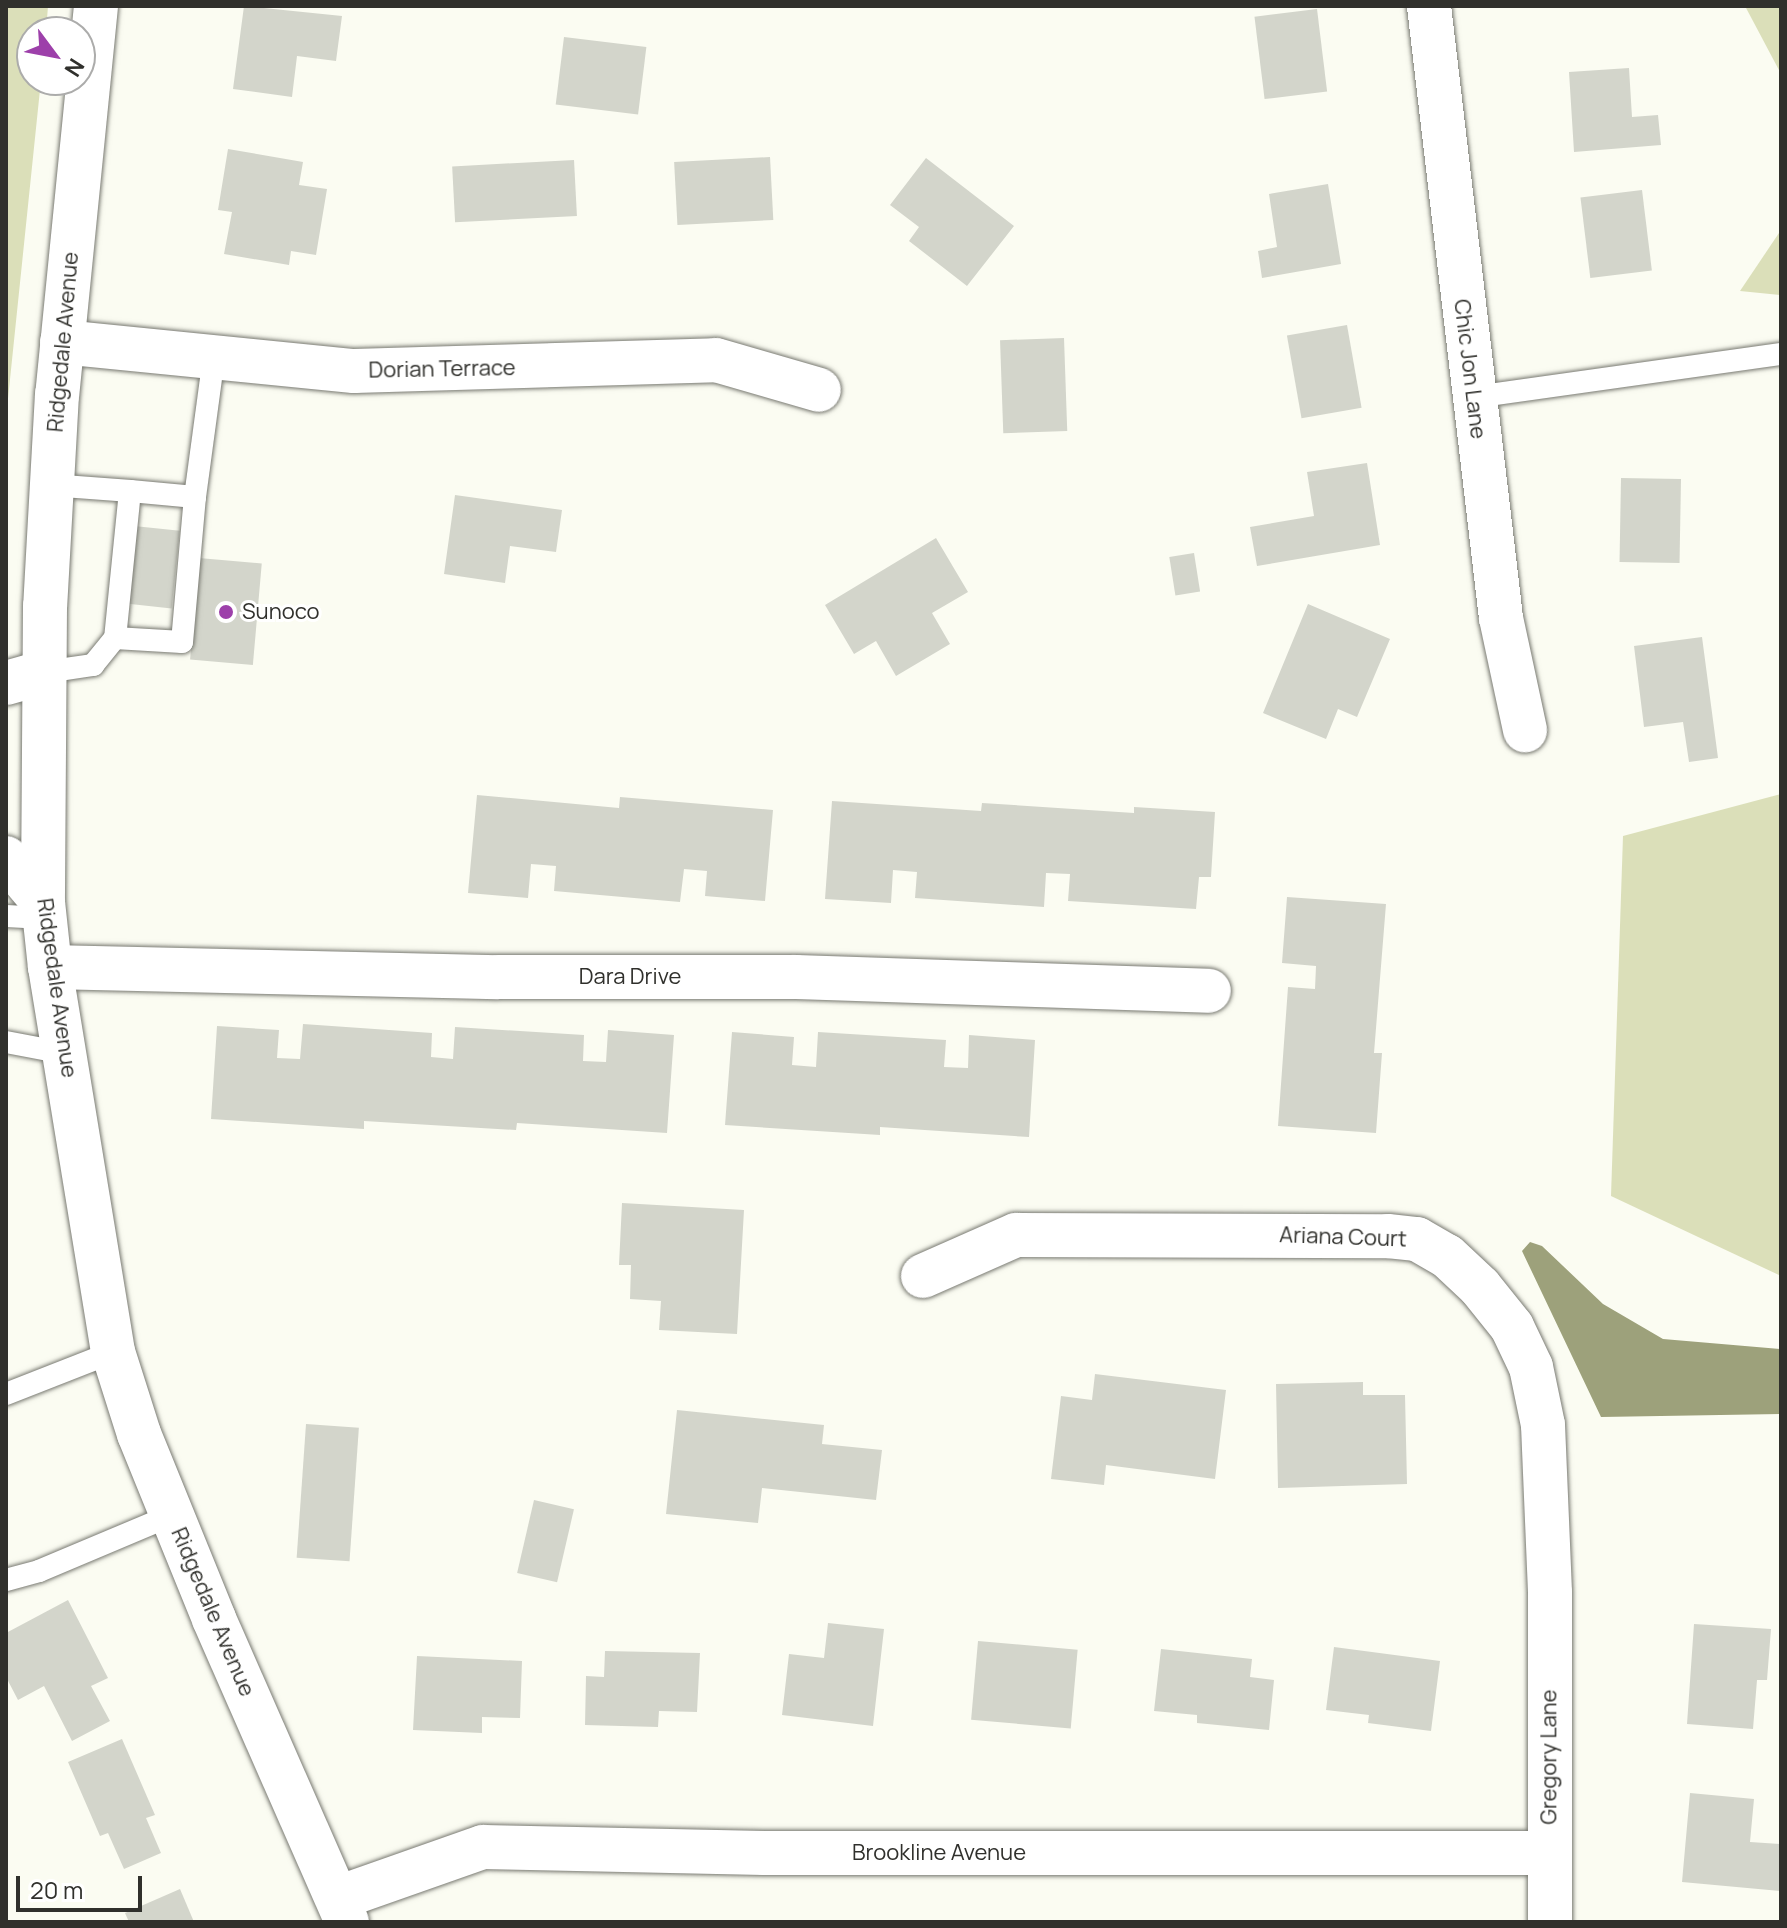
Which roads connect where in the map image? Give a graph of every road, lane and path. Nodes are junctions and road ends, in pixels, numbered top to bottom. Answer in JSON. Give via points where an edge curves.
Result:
{"nodes":[{"id":1,"x":96,"y":6,"type":"edge"},
{"id":2,"x":1429,"y":6,"type":"edge"},
{"id":3,"x":62,"y":342,"type":"junction"},
{"id":4,"x":1781,"y":354,"type":"edge"},
{"id":5,"x":214,"y":357,"type":"junction"},
{"id":6,"x":819,"y":390,"type":"dead end"},
{"id":7,"x":1474,"y":397,"type":"junction"},
{"id":8,"x":51,"y":485,"type":"junction"},
{"id":9,"x":130,"y":491,"type":"junction"},
{"id":10,"x":195,"y":497,"type":"junction"},
{"id":11,"x":115,"y":638,"type":"junction"},
{"id":12,"x":25,"y":677,"type":"edge"},
{"id":13,"x":1525,"y":730,"type":"dead end"},
{"id":14,"x":6,"y":858,"type":"edge"},
{"id":15,"x":31,"y":912,"type":"edge"},
{"id":16,"x":50,"y":967,"type":"junction"},
{"id":17,"x":1209,"y":991,"type":"dead end"},
{"id":18,"x":6,"y":1042,"type":"edge"},
{"id":19,"x":64,"y":1053,"type":"junction"},
{"id":20,"x":923,"y":1276,"type":"dead end"},
{"id":21,"x":113,"y":1352,"type":"junction"},
{"id":22,"x":6,"y":1394,"type":"edge"},
{"id":23,"x":172,"y":1515,"type":"junction"},
{"id":24,"x":6,"y":1580,"type":"edge"},
{"id":25,"x":1550,"y":1593,"type":"joint"},
{"id":26,"x":1549,"y":1853,"type":"junction"},
{"id":27,"x":342,"y":1910,"type":"edge"},
{"id":28,"x":1550,"y":1922,"type":"edge"}],
"edges":[{"from":1,"to":3,"type":"street","name":"Ridgedale Avenue"},
{"from":2,"to":7,"type":"street","name":"Chic Jon Lane"},
{"from":3,"to":5,"type":"street","name":"Dorian Terrace"},
{"from":3,"to":8,"type":"street","name":"Ridgedale Avenue"},
{"from":4,"to":7,"type":"lane"},
{"from":5,"to":6,"type":"street","name":"Dorian Terrace","via":[[354,371],[716,360]]},
{"from":5,"to":10,"type":"lane"},
{"from":7,"to":13,"type":"street","name":"Chic Jon Lane","via":[[1501,618]]},
{"from":8,"to":9,"type":"lane"},
{"from":8,"to":12,"type":"street","name":"Ridgedale Avenue"},
{"from":9,"to":10,"type":"lane"},
{"from":9,"to":11,"type":"lane"},
{"from":10,"to":11,"type":"lane","via":[[182,642]]},
{"from":11,"to":12,"type":"lane","via":[[93,665]]},
{"from":12,"to":15,"type":"street","name":"Ridgedale Avenue"},
{"from":14,"to":15,"type":"street"},
{"from":15,"to":16,"type":"street","name":"Ridgedale Avenue"},
{"from":16,"to":17,"type":"street","name":"Dara Drive","via":[[796,977]]},
{"from":16,"to":19,"type":"street","name":"Ridgedale Avenue"},
{"from":18,"to":19,"type":"lane"},
{"from":19,"to":21,"type":"street","name":"Ridgedale Avenue"},
{"from":20,"to":25,"type":"street","name":"Ariana Court","via":[[1016,1235],[1417,1239],[1447,1256],[1480,1287],[1512,1327],[1531,1367],[1543,1425]]},
{"from":21,"to":22,"type":"lane"},
{"from":21,"to":23,"type":"street","name":"Ridgedale Avenue"},
{"from":23,"to":24,"type":"lane"},
{"from":23,"to":27,"type":"street","name":"Ridgedale Avenue"},
{"from":25,"to":26,"type":"street","name":"Gregory Lane"},
{"from":26,"to":27,"type":"street","name":"Brookline Avenue","via":[[764,1853],[483,1847]]},
{"from":26,"to":28,"type":"street","name":"Gregory Lane"}]}
